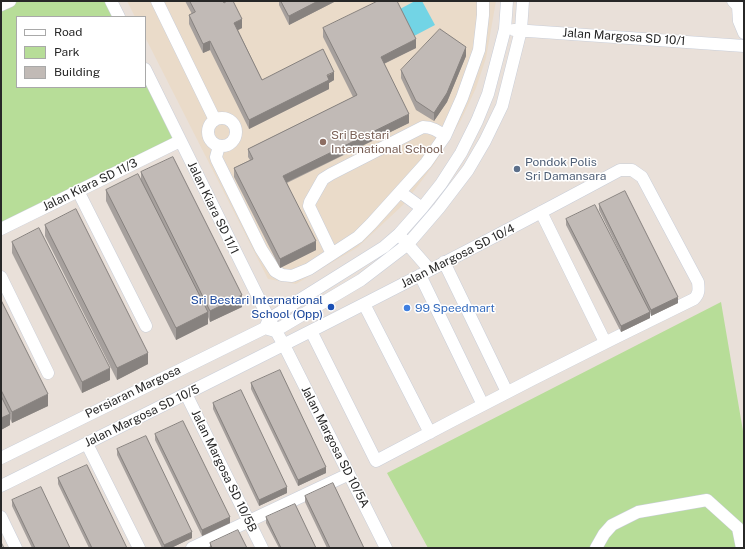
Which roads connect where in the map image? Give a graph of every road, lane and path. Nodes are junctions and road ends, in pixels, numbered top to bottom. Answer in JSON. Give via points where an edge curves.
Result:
{"nodes":[{"id":1,"x":112,"y":1,"type":"edge"},
{"id":2,"x":156,"y":1,"type":"edge"},
{"id":3,"x":483,"y":1,"type":"edge"},
{"id":4,"x":507,"y":1,"type":"edge"},
{"id":5,"x":523,"y":1,"type":"edge"},
{"id":6,"x":733,"y":1,"type":"edge"},
{"id":7,"x":119,"y":16,"type":"edge"},
{"id":8,"x":505,"y":29,"type":"junction"},
{"id":9,"x":521,"y":30,"type":"junction"},
{"id":10,"x":744,"y":33,"type":"edge"},
{"id":11,"x":744,"y":46,"type":"edge"},
{"id":12,"x":146,"y":72,"type":"edge"},
{"id":13,"x":215,"y":120,"type":"junction"},
{"id":14,"x":445,"y":136,"type":"junction"},
{"id":15,"x":180,"y":141,"type":"junction"},
{"id":16,"x":219,"y":146,"type":"junction"},
{"id":17,"x":78,"y":191,"type":"junction"},
{"id":18,"x":400,"y":192,"type":"junction"},
{"id":19,"x":422,"y":208,"type":"junction"},
{"id":20,"x":541,"y":212,"type":"junction"},
{"id":21,"x":1,"y":229,"type":"edge"},
{"id":22,"x":399,"y":234,"type":"junction"},
{"id":23,"x":408,"y":244,"type":"junction"},
{"id":24,"x":332,"y":254,"type":"junction"},
{"id":25,"x":444,"y":262,"type":"junction"},
{"id":26,"x":425,"y":272,"type":"junction"},
{"id":27,"x":1,"y":277,"type":"edge"},
{"id":28,"x":364,"y":304,"type":"junction"},
{"id":29,"x":146,"y":326,"type":"dead end"},
{"id":30,"x":270,"y":326,"type":"junction"},
{"id":31,"x":311,"y":332,"type":"junction"},
{"id":32,"x":605,"y":342,"type":"junction"},
{"id":33,"x":284,"y":345,"type":"junction"},
{"id":34,"x":48,"y":373,"type":"dead end"},
{"id":35,"x":507,"y":392,"type":"junction"},
{"id":36,"x":186,"y":394,"type":"junction"},
{"id":37,"x":483,"y":405,"type":"junction"},
{"id":38,"x":430,"y":433,"type":"junction"},
{"id":39,"x":87,"y":444,"type":"junction"},
{"id":40,"x":1,"y":458,"type":"edge"},
{"id":41,"x":349,"y":474,"type":"junction"},
{"id":42,"x":1,"y":486,"type":"edge"},
{"id":43,"x":1,"y":517,"type":"edge"},
{"id":44,"x":248,"y":521,"type":"junction"},
{"id":45,"x":16,"y":548,"type":"edge"},
{"id":46,"x":139,"y":548,"type":"edge"},
{"id":47,"x":192,"y":548,"type":"edge"},
{"id":48,"x":262,"y":548,"type":"edge"},
{"id":49,"x":386,"y":548,"type":"edge"},
{"id":50,"x":596,"y":548,"type":"edge"},
{"id":51,"x":742,"y":548,"type":"edge"}],
"edges":[{"from":1,"to":7,"type":"street"},
{"from":2,"to":13,"type":"street"},
{"from":3,"to":14,"type":"street","via":[[479,50]]},
{"from":4,"to":8,"type":"street","name":"Persiaran Margosa"},
{"from":5,"to":9,"type":"street","name":"Persiaran Margosa"},
{"from":6,"to":10,"type":"street","via":[[738,6],[739,21]]},
{"from":8,"to":9,"type":"street","name":"Jalan Margosa SD 10/1"},
{"from":8,"to":19,"type":"street","name":"Persiaran Margosa","via":[[488,94],[477,121],[453,166]]},
{"from":9,"to":11,"type":"street","name":"Jalan Margosa SD 10/1"},
{"from":9,"to":23,"type":"street","name":"Persiaran Margosa","via":[[502,106],[485,141],[468,170]]},
{"from":12,"to":15,"type":"street","name":"Jalan Kiara SD 11/1"},
{"from":13,"to":16,"type":"street","via":[[209,127],[208,137]]},
{"from":13,"to":16,"type":"street","via":[[229,121],[235,128],[232,141]]},
{"from":14,"to":18,"type":"street","via":[[426,163]]},
{"from":14,"to":24,"type":"street","via":[[429,127],[423,128],[323,179],[309,206]]},
{"from":15,"to":17,"type":"street","name":"Jalan Kiara SD 11/3"},
{"from":15,"to":30,"type":"street","name":"Jalan Kiara SD 11/1"},
{"from":16,"to":24,"type":"street","via":[[217,160],[275,271],[292,276]]},
{"from":17,"to":21,"type":"street","name":"Jalan Kiara SD 11/3"},
{"from":17,"to":29,"type":"street"},
{"from":18,"to":19,"type":"street"},
{"from":18,"to":24,"type":"street","via":[[365,231]]},
{"from":19,"to":22,"type":"street","name":"Persiaran Margosa"},
{"from":20,"to":25,"type":"street","name":"Jalan Margosa SD 10/4"},
{"from":20,"to":32,"type":"street"},
{"from":20,"to":32,"type":"street","name":"Jalan Margosa SD 10/4","via":[[620,170],[632,170],[642,177],[698,282],[699,292],[694,299]]},
{"from":22,"to":23,"type":"street"},
{"from":22,"to":30,"type":"street","name":"Persiaran Margosa"},
{"from":23,"to":26,"type":"street"},
{"from":23,"to":30,"type":"street","name":"Persiaran Margosa","via":[[361,280]]},
{"from":25,"to":26,"type":"street","name":"Jalan Margosa SD 10/4"},
{"from":25,"to":35,"type":"street"},
{"from":26,"to":28,"type":"street","name":"Jalan Margosa SD 10/4"},
{"from":26,"to":37,"type":"street"},
{"from":27,"to":34,"type":"street"},
{"from":28,"to":31,"type":"street","name":"Jalan Margosa SD 10/4"},
{"from":28,"to":38,"type":"street"},
{"from":30,"to":33,"type":"street","name":"Jalan Kiara SD 11/1"},
{"from":30,"to":40,"type":"street","name":"Persiaran Margosa"},
{"from":31,"to":33,"type":"street","name":"Jalan Margosa SD 10/4"},
{"from":31,"to":38,"type":"street","via":[[376,462]]},
{"from":32,"to":35,"type":"street"},
{"from":33,"to":36,"type":"street","name":"Jalan Margosa SD 10/5"},
{"from":33,"to":41,"type":"street","name":"Jalan Margosa SD 10/5A"},
{"from":35,"to":37,"type":"street"},
{"from":36,"to":39,"type":"street","name":"Jalan Margosa SD 10/5"},
{"from":36,"to":44,"type":"street","name":"Jalan Margosa SD 10/5B"},
{"from":37,"to":38,"type":"street"},
{"from":39,"to":42,"type":"street","name":"Jalan Margosa SD 10/5"},
{"from":39,"to":46,"type":"street"},
{"from":41,"to":44,"type":"street"},
{"from":41,"to":49,"type":"street","name":"Jalan Margosa SD 10/5A"},
{"from":43,"to":45,"type":"street"},
{"from":44,"to":47,"type":"street"},
{"from":44,"to":48,"type":"street","name":"Jalan Margosa SD 10/5B"},
{"from":50,"to":51,"type":"street","via":[[612,525],[638,512],[707,500],[738,528]]}]}
